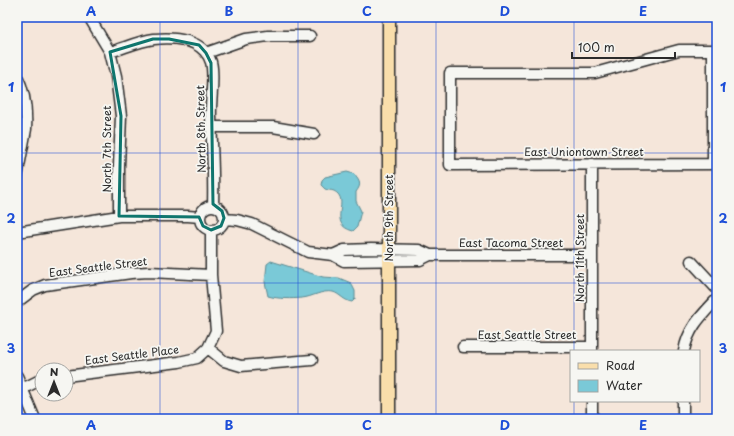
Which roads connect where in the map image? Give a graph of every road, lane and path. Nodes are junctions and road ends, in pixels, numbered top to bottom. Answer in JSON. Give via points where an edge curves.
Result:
{"nodes":[{"id":1,"x":88,"y":17,"type":"edge"},
{"id":2,"x":389,"y":17,"type":"edge"},
{"id":3,"x":310,"y":36,"type":"dead end"},
{"id":4,"x":715,"y":50,"type":"edge"},
{"id":5,"x":110,"y":52,"type":"junction"},
{"id":6,"x":206,"y":53,"type":"junction"},
{"id":7,"x":17,"y":76,"type":"edge"},
{"id":8,"x":212,"y":127,"type":"junction"},
{"id":9,"x":314,"y":134,"type":"dead end"},
{"id":10,"x":592,"y":164,"type":"junction"},
{"id":11,"x":715,"y":164,"type":"edge"},
{"id":12,"x":17,"y":177,"type":"edge"},
{"id":13,"x":213,"y":206,"type":"junction"},
{"id":14,"x":119,"y":216,"type":"junction"},
{"id":15,"x":200,"y":217,"type":"junction"},
{"id":16,"x":224,"y":219,"type":"junction"},
{"id":17,"x":17,"y":227,"type":"edge"},
{"id":18,"x":211,"y":230,"type":"junction"},
{"id":19,"x":17,"y":232,"type":"edge"},
{"id":20,"x":389,"y":255,"type":"junction"},
{"id":21,"x":591,"y":255,"type":"junction"},
{"id":22,"x":691,"y":261,"type":"dead end"},
{"id":23,"x":210,"y":275,"type":"junction"},
{"id":24,"x":717,"y":289,"type":"edge"},
{"id":25,"x":717,"y":299,"type":"edge"},
{"id":26,"x":17,"y":302,"type":"edge"},
{"id":27,"x":463,"y":347,"type":"dead end"},
{"id":28,"x":208,"y":348,"type":"junction"},
{"id":29,"x":592,"y":349,"type":"edge"},
{"id":30,"x":684,"y":350,"type":"edge"},
{"id":31,"x":312,"y":360,"type":"dead end"},
{"id":32,"x":74,"y":375,"type":"edge"},
{"id":33,"x":17,"y":376,"type":"edge"},
{"id":34,"x":34,"y":383,"type":"edge"},
{"id":35,"x":22,"y":389,"type":"junction"},
{"id":36,"x":592,"y":402,"type":"edge"},
{"id":37,"x":683,"y":402,"type":"edge"},
{"id":38,"x":35,"y":419,"type":"edge"},
{"id":39,"x":388,"y":419,"type":"edge"},
{"id":40,"x":592,"y":419,"type":"edge"},
{"id":41,"x":683,"y":419,"type":"edge"}],
"edges":[{"from":1,"to":5,"type":"street","name":"North 7th Street"},
{"from":2,"to":20,"type":"main road","name":"North 9th Street"},
{"from":3,"to":6,"type":"street","via":[[246,38]]},
{"from":4,"to":10,"type":"street","name":"East Uniontown Street","via":[[679,50],[595,73],[450,73],[450,165]]},
{"from":4,"to":11,"type":"street"},
{"from":5,"to":6,"type":"street","via":[[153,39],[169,38],[199,45]]},
{"from":5,"to":14,"type":"street","name":"North 7th Street","via":[[121,116]]},
{"from":6,"to":8,"type":"street","name":"North 8th Street","via":[[211,63]]},
{"from":7,"to":12,"type":"street","via":[[25,104],[26,129]]},
{"from":8,"to":9,"type":"street","via":[[273,127]]},
{"from":8,"to":13,"type":"street","name":"North 8th Street"},
{"from":10,"to":11,"type":"street","name":"East Uniontown Street"},
{"from":10,"to":21,"type":"street","name":"North 11th Street"},
{"from":13,"to":15,"type":"street","via":[[204,208]]},
{"from":13,"to":16,"type":"street","via":[[221,210]]},
{"from":14,"to":15,"type":"street"},
{"from":14,"to":19,"type":"street"},
{"from":15,"to":18,"type":"street","via":[[203,226]]},
{"from":16,"to":18,"type":"street","via":[[220,227]]},
{"from":16,"to":20,"type":"street","name":"East Tacoma Street","via":[[252,224],[308,252],[333,255],[344,250]]},
{"from":17,"to":19,"type":"street"},
{"from":18,"to":23,"type":"street"},
{"from":20,"to":21,"type":"street","name":"East Tacoma Street","via":[[419,250],[430,255]]},
{"from":20,"to":39,"type":"main road","name":"North 9th Street"},
{"from":21,"to":29,"type":"street","name":"North 11th Street"},
{"from":22,"to":24,"type":"street"},
{"from":23,"to":26,"type":"street","name":"East Seattle Street","via":[[131,273],[45,285]]},
{"from":23,"to":28,"type":"street","via":[[216,331]]},
{"from":25,"to":30,"type":"street","via":[[691,329]]},
{"from":27,"to":29,"type":"street","name":"East Seattle Street"},
{"from":28,"to":31,"type":"street","via":[[224,361],[241,366]]},
{"from":28,"to":32,"type":"street","name":"East Seattle Place","via":[[197,358],[179,362]]},
{"from":33,"to":35,"type":"street"},
{"from":34,"to":35,"type":"street"},
{"from":35,"to":38,"type":"street"},
{"from":36,"to":40,"type":"street"},
{"from":37,"to":41,"type":"street"}]}
